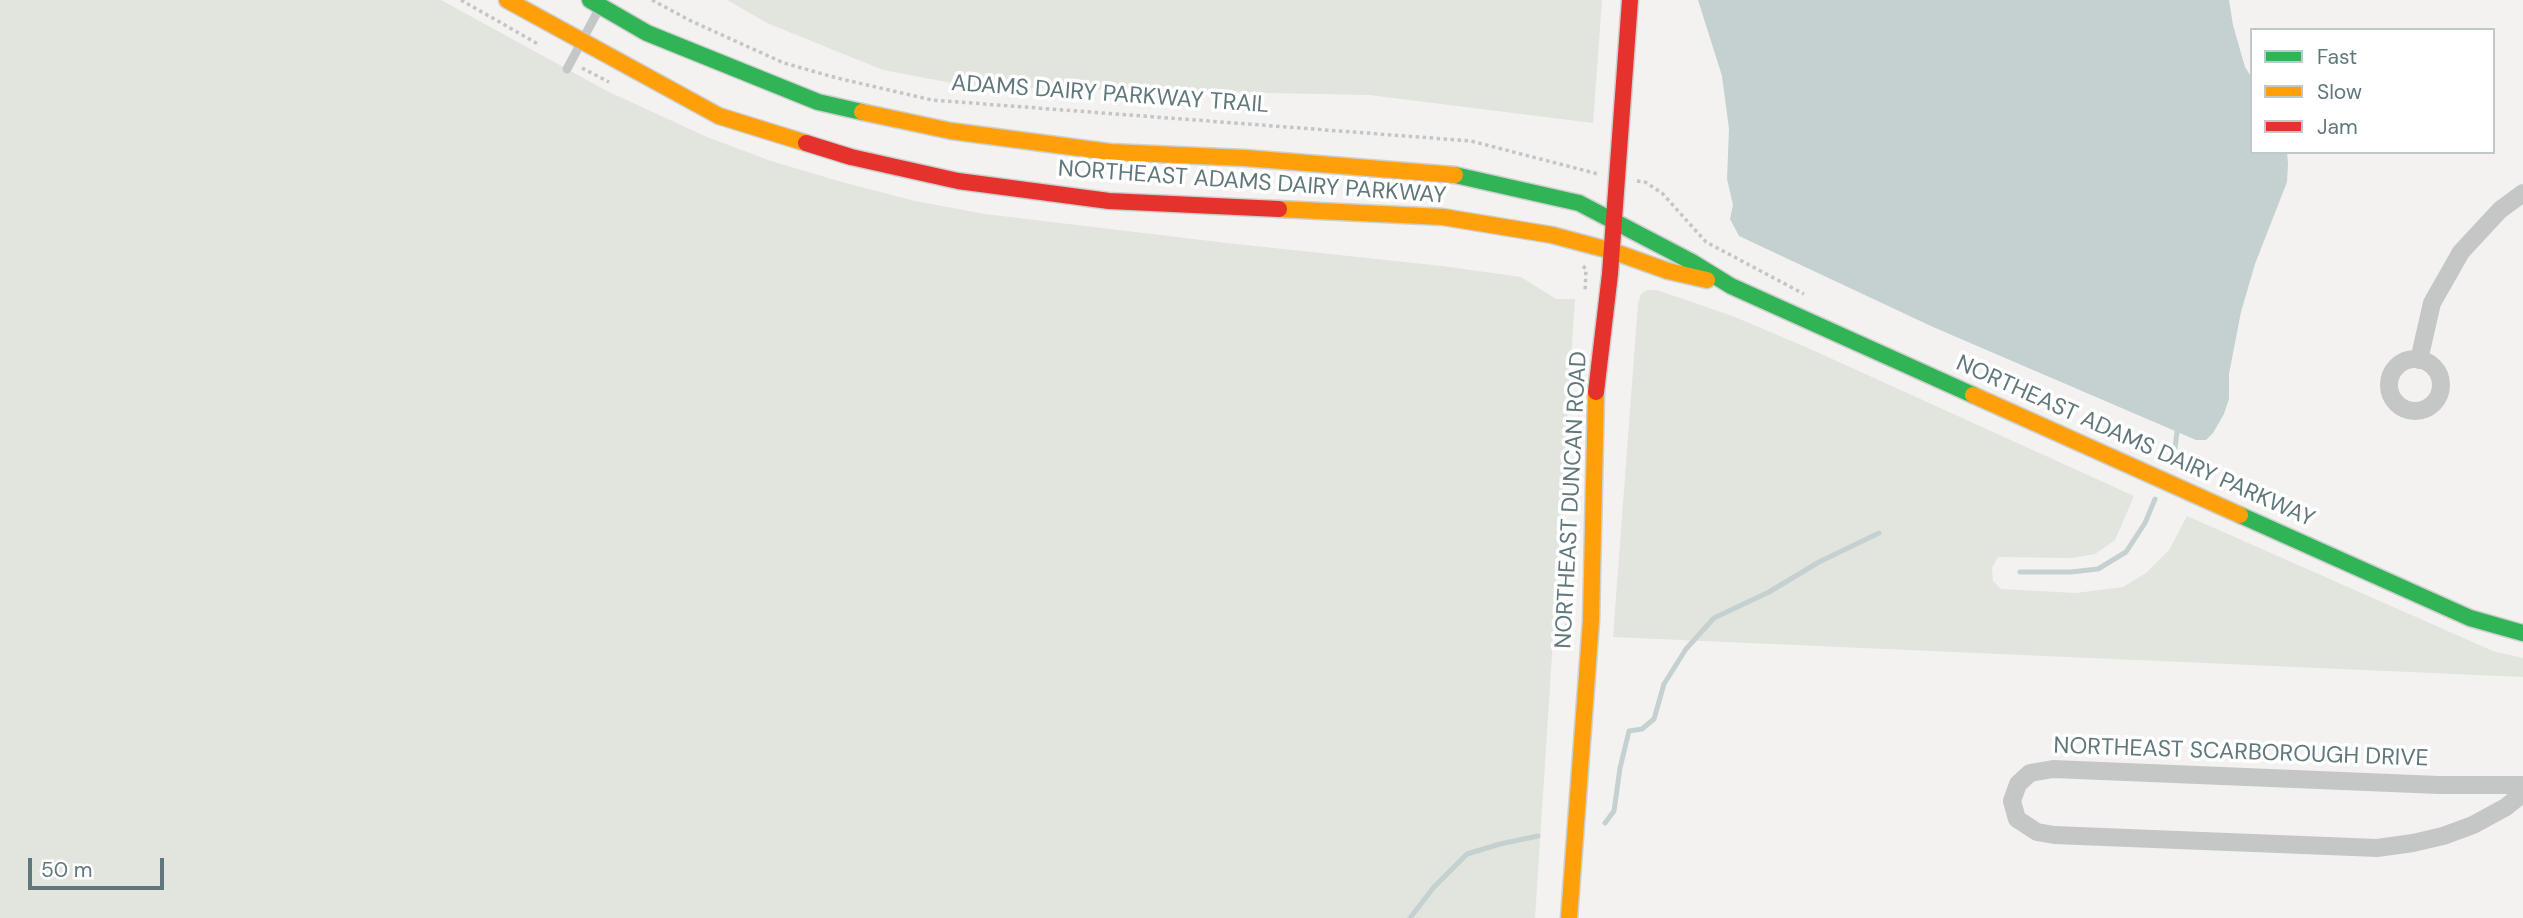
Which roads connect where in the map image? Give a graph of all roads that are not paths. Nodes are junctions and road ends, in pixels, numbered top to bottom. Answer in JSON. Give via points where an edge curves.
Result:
{"nodes":[{"id":1,"x":507,"y":0,"type":"edge"},
{"id":2,"x":1630,"y":0,"type":"edge"},
{"id":3,"x":598,"y":2,"type":"edge"},
{"id":4,"x":582,"y":41,"type":"junction"},
{"id":5,"x":567,"y":69,"type":"dead end"},
{"id":6,"x":2523,"y":193,"type":"edge"},
{"id":7,"x":1614,"y":221,"type":"junction"},
{"id":8,"x":1612,"y":251,"type":"junction"},
{"id":9,"x":1731,"y":286,"type":"junction"},
{"id":10,"x":2418,"y":360,"type":"dead end"},
{"id":11,"x":2523,"y":633,"type":"edge"},
{"id":12,"x":2523,"y":785,"type":"edge"},
{"id":13,"x":2523,"y":793,"type":"edge"},
{"id":14,"x":1569,"y":918,"type":"edge"}],
"edges":[{"from":1,"to":4,"type":"main road","name":"NORTHEAST ADAMS DAIRY PARKWAY"},
{"from":2,"to":7,"type":"main road","name":"NORTHEAST DUNCAN ROAD"},
{"from":3,"to":4,"type":"lane"},
{"from":3,"to":7,"type":"main road","name":"NORTHEAST ADAMS DAIRY PARKWAY","via":[[646,33],[818,102],[938,128],[1110,152],[1445,173],[1579,204]]},
{"from":4,"to":5,"type":"lane"},
{"from":4,"to":8,"type":"main road","name":"NORTHEAST ADAMS DAIRY PARKWAY","via":[[719,116],[851,157],[958,181],[1109,201],[1443,217],[1552,234]]},
{"from":6,"to":10,"type":"street","via":[[2500,210],[2461,252],[2432,303]]},
{"from":7,"to":8,"type":"main road","name":"NORTHEAST DUNCAN ROAD"},
{"from":7,"to":9,"type":"main road","name":"NORTHEAST ADAMS DAIRY PARKWAY"},
{"from":8,"to":9,"type":"main road","name":"NORTHEAST ADAMS DAIRY PARKWAY"},
{"from":8,"to":14,"type":"main road","name":"NORTHEAST DUNCAN ROAD","via":[[1596,393],[1591,621]]},
{"from":9,"to":11,"type":"main road","name":"NORTHEAST ADAMS DAIRY PARKWAY","via":[[2470,618]]},
{"from":12,"to":13,"type":"street","name":"NORTHEAST SCARBOROUGH DRIVE","via":[[2053,769],[2029,773],[2018,784],[2012,801],[2017,819],[2037,832],[2054,835],[2377,848],[2443,836],[2473,825]]}]}
